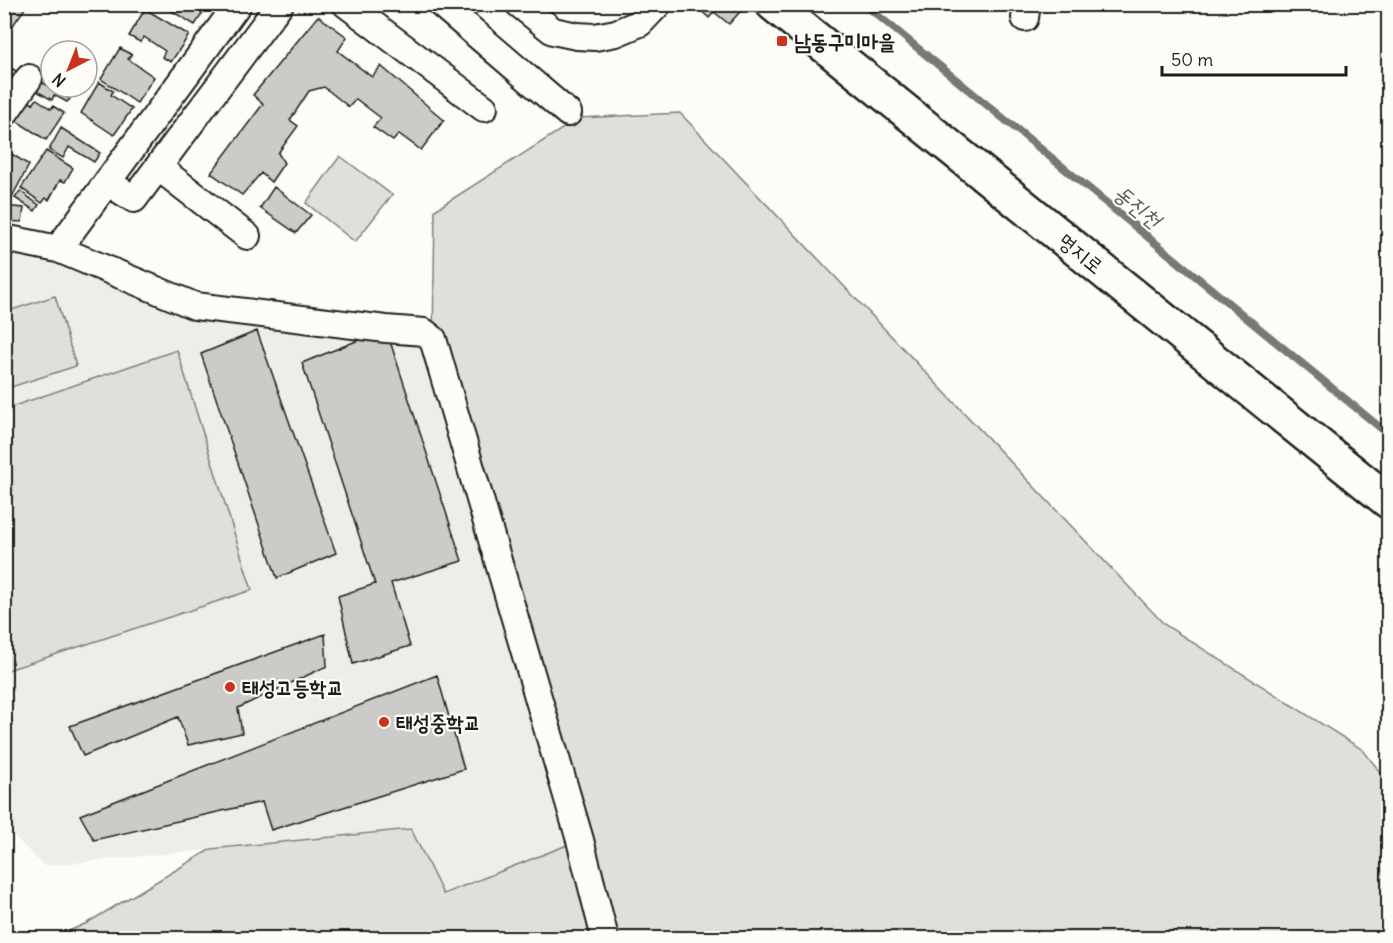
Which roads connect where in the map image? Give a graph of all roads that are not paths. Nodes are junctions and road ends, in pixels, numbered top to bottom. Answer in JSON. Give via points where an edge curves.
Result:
{"nodes":[{"id":1,"x":238,"y":4,"type":"edge"},
{"id":2,"x":280,"y":4,"type":"edge"},
{"id":3,"x":346,"y":4,"type":"edge"},
{"id":4,"x":441,"y":4,"type":"edge"},
{"id":5,"x":519,"y":4,"type":"edge"},
{"id":6,"x":658,"y":4,"type":"edge"},
{"id":7,"x":773,"y":4,"type":"edge"},
{"id":8,"x":29,"y":78,"type":"dead end"},
{"id":9,"x":484,"y":108,"type":"dead end"},
{"id":10,"x":568,"y":113,"type":"dead end"},
{"id":11,"x":4,"y":114,"type":"edge"},
{"id":12,"x":158,"y":167,"type":"junction"},
{"id":13,"x":107,"y":182,"type":"junction"},
{"id":14,"x":247,"y":236,"type":"dead end"},
{"id":15,"x":4,"y":238,"type":"edge"},
{"id":16,"x":58,"y":249,"type":"junction"},
{"id":17,"x":1389,"y":501,"type":"edge"},
{"id":18,"x":605,"y":939,"type":"edge"}],
"edges":[{"from":1,"to":13,"type":"street"},
{"from":2,"to":12,"type":"street"},
{"from":3,"to":9,"type":"street"},
{"from":4,"to":10,"type":"street"},
{"from":5,"to":6,"type":"street","via":[[553,30],[595,37],[640,23]]},
{"from":7,"to":17,"type":"main road","name":"명지로"},
{"from":8,"to":11,"type":"street"},
{"from":12,"to":13,"type":"street","via":[[134,199]]},
{"from":12,"to":14,"type":"street"},
{"from":13,"to":16,"type":"street"},
{"from":15,"to":16,"type":"street"},
{"from":16,"to":18,"type":"street","via":[[195,306],[418,331],[433,339],[580,840]]}]}
